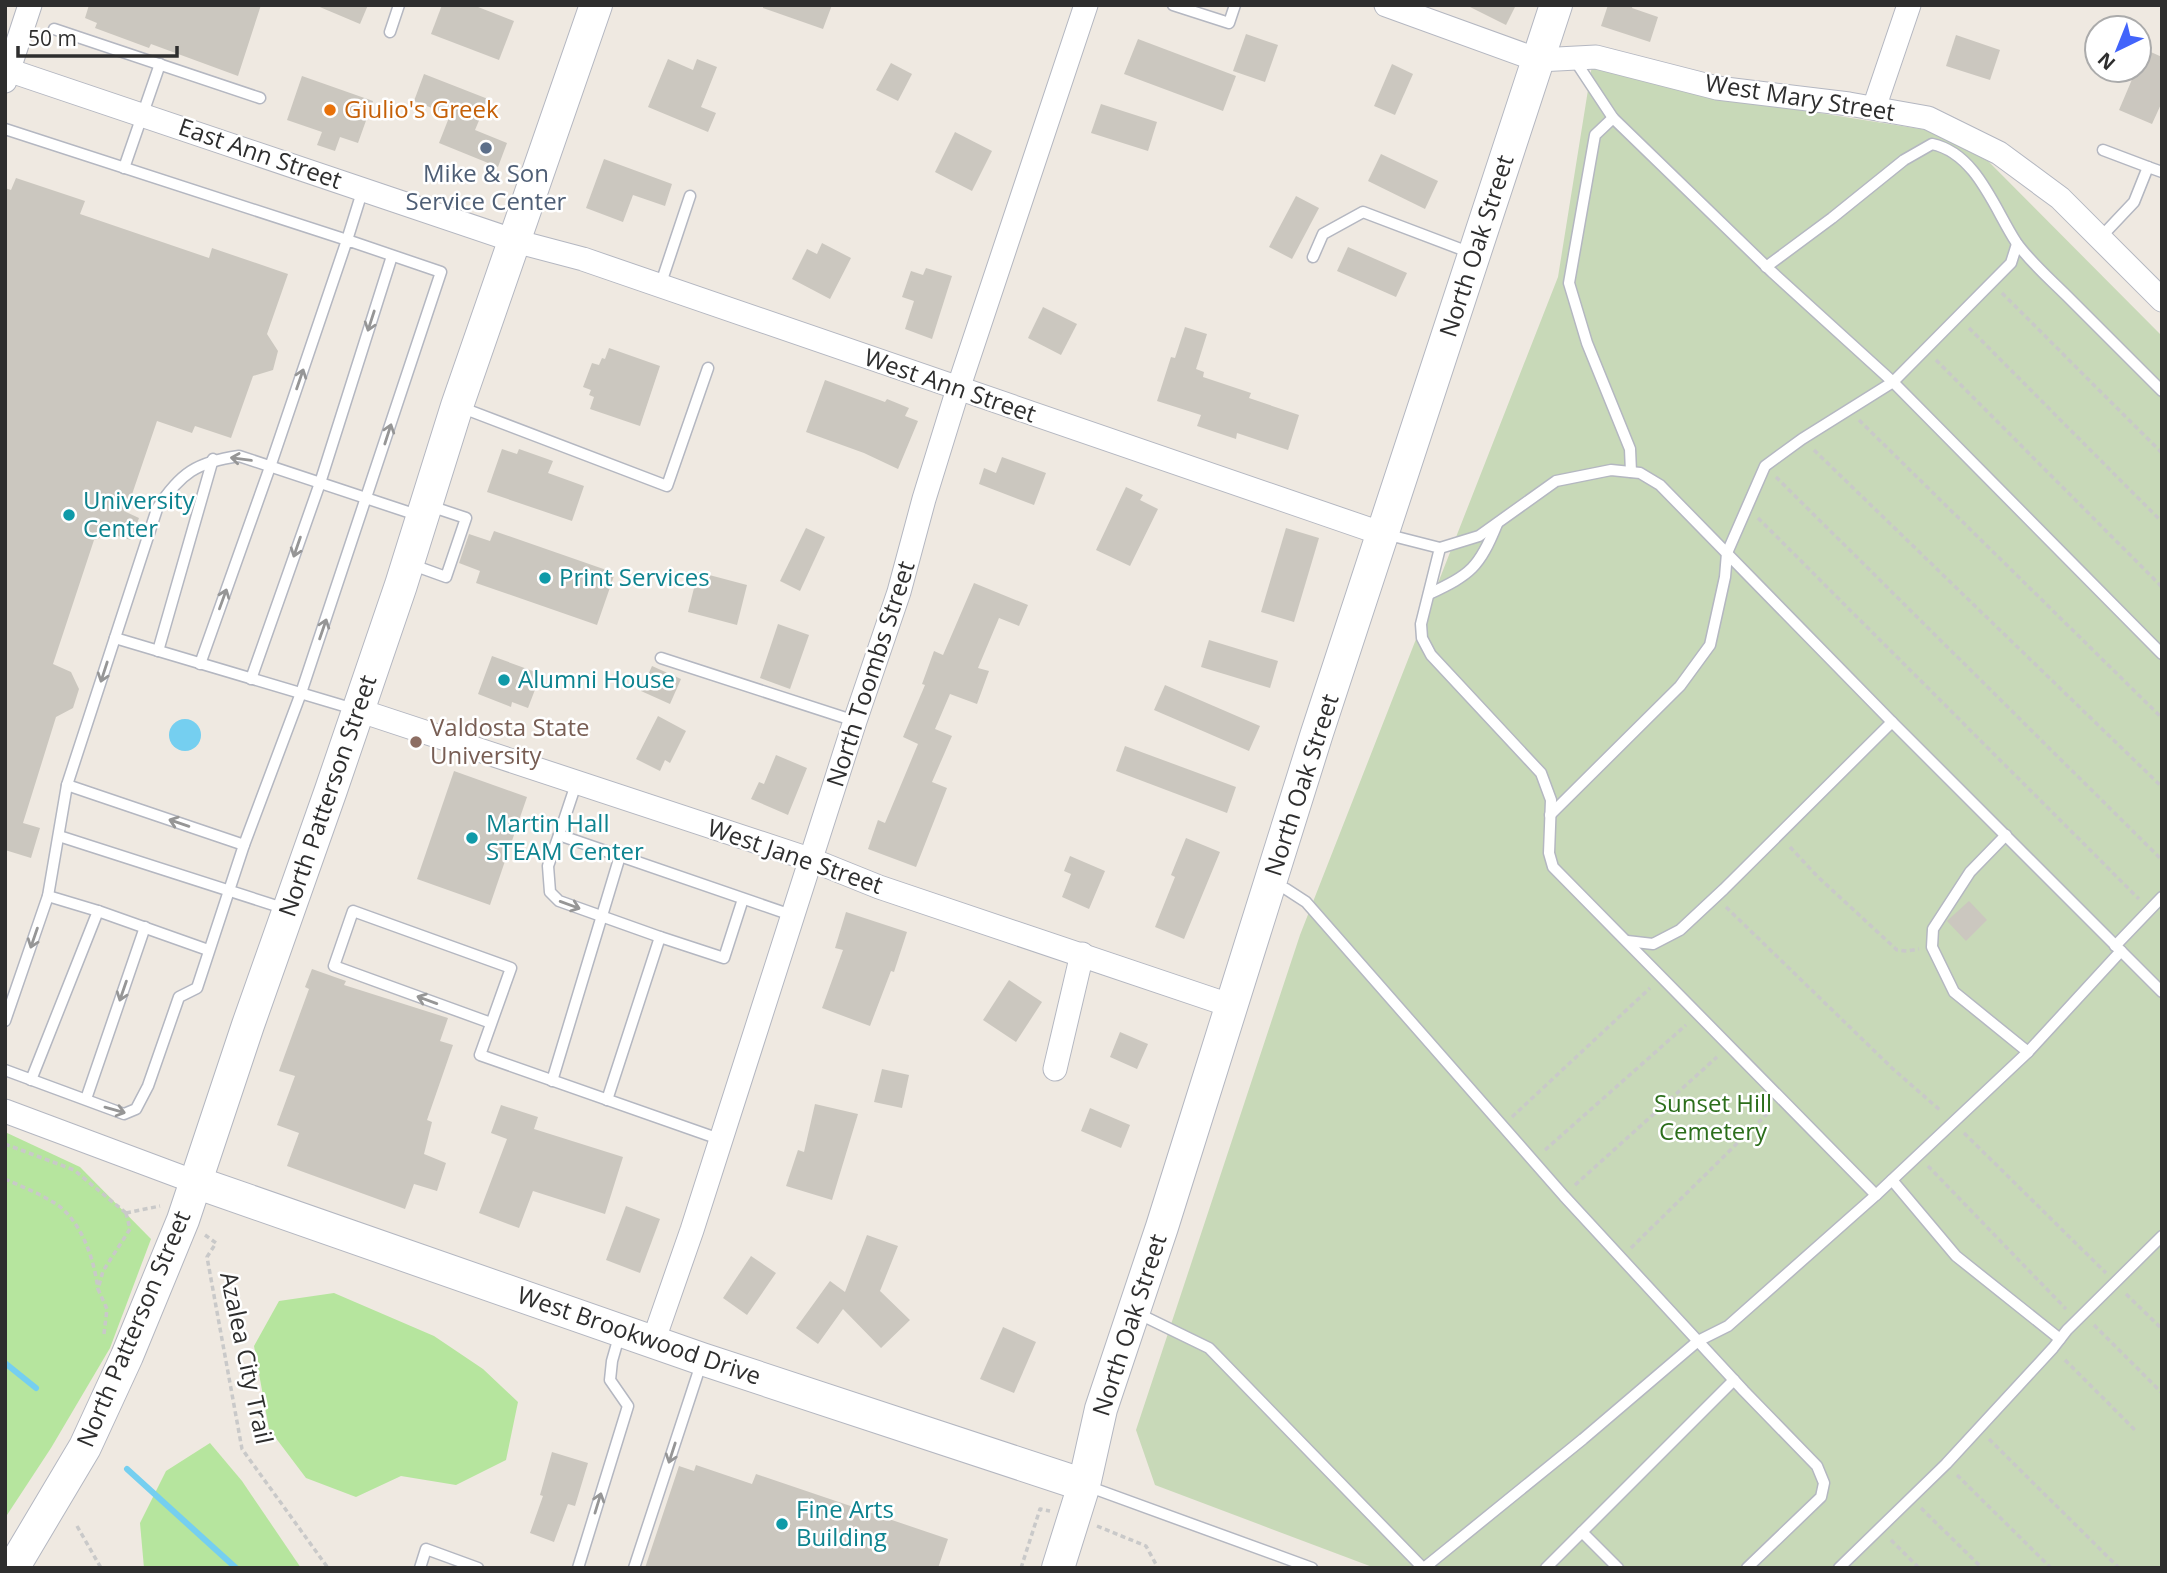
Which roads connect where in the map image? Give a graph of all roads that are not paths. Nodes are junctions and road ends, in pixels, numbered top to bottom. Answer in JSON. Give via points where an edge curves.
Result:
{"nodes":[{"id":1,"x":30,"y":5,"type":"edge"},
{"id":2,"x":399,"y":5,"type":"edge"},
{"id":3,"x":596,"y":5,"type":"edge"},
{"id":4,"x":1086,"y":5,"type":"edge"},
{"id":5,"x":1173,"y":5,"type":"edge"},
{"id":6,"x":1234,"y":5,"type":"edge"},
{"id":7,"x":1386,"y":5,"type":"edge"},
{"id":8,"x":1556,"y":5,"type":"edge"},
{"id":9,"x":1909,"y":5,"type":"edge"},
{"id":10,"x":54,"y":29,"type":"dead end"},
{"id":11,"x":390,"y":32,"type":"dead end"},
{"id":12,"x":1573,"y":58,"type":"junction"},
{"id":13,"x":1538,"y":60,"type":"junction"},
{"id":14,"x":160,"y":64,"type":"junction"},
{"id":15,"x":6,"y":73,"type":"edge"},
{"id":16,"x":260,"y":98,"type":"dead end"},
{"id":17,"x":1874,"y":108,"type":"junction"},
{"id":18,"x":143,"y":114,"type":"junction"},
{"id":19,"x":1613,"y":118,"type":"junction"},
{"id":20,"x":5,"y":129,"type":"edge"},
{"id":21,"x":2103,"y":150,"type":"dead end"},
{"id":22,"x":2148,"y":167,"type":"junction"},
{"id":23,"x":124,"y":168,"type":"junction"},
{"id":24,"x":2162,"y":172,"type":"edge"},
{"id":25,"x":363,"y":189,"type":"junction"},
{"id":26,"x":690,"y":196,"type":"dead end"},
{"id":27,"x":2100,"y":238,"type":"junction"},
{"id":28,"x":347,"y":240,"type":"junction"},
{"id":29,"x":515,"y":241,"type":"junction"},
{"id":30,"x":2018,"y":244,"type":"junction"},
{"id":31,"x":1474,"y":254,"type":"junction"},
{"id":32,"x":391,"y":256,"type":"junction"},
{"id":33,"x":1313,"y":257,"type":"dead end"},
{"id":34,"x":1766,"y":267,"type":"junction"},
{"id":35,"x":660,"y":286,"type":"junction"},
{"id":36,"x":2162,"y":299,"type":"edge"},
{"id":37,"x":708,"y":368,"type":"dead end"},
{"id":38,"x":1893,"y":382,"type":"junction"},
{"id":39,"x":958,"y":388,"type":"junction"},
{"id":40,"x":2162,"y":391,"type":"edge"},
{"id":41,"x":457,"y":407,"type":"junction"},
{"id":42,"x":213,"y":459,"type":"junction"},
{"id":43,"x":270,"y":467,"type":"junction"},
{"id":44,"x":1631,"y":472,"type":"junction"},
{"id":45,"x":320,"y":483,"type":"junction"},
{"id":46,"x":367,"y":499,"type":"junction"},
{"id":47,"x":424,"y":510,"type":"junction"},
{"id":48,"x":1498,"y":523,"type":"junction"},
{"id":49,"x":1383,"y":534,"type":"junction"},
{"id":50,"x":1440,"y":548,"type":"junction"},
{"id":51,"x":1727,"y":553,"type":"junction"},
{"id":52,"x":407,"y":563,"type":"junction"},
{"id":53,"x":1429,"y":594,"type":"junction"},
{"id":54,"x":115,"y":639,"type":"junction"},
{"id":55,"x":158,"y":651,"type":"junction"},
{"id":56,"x":2162,"y":653,"type":"edge"},
{"id":57,"x":661,"y":659,"type":"dead end"},
{"id":58,"x":200,"y":664,"type":"junction"},
{"id":59,"x":251,"y":679,"type":"junction"},
{"id":60,"x":301,"y":693,"type":"junction"},
{"id":61,"x":358,"y":710,"type":"junction"},
{"id":62,"x":855,"y":721,"type":"junction"},
{"id":63,"x":1892,"y":722,"type":"junction"},
{"id":64,"x":576,"y":784,"type":"junction"},
{"id":65,"x":67,"y":785,"type":"junction"},
{"id":66,"x":1550,"y":815,"type":"junction"},
{"id":67,"x":559,"y":835,"type":"junction"},
{"id":68,"x":2006,"y":835,"type":"junction"},
{"id":69,"x":59,"y":836,"type":"junction"},
{"id":70,"x":244,"y":845,"type":"junction"},
{"id":71,"x":620,"y":856,"type":"junction"},
{"id":72,"x":812,"y":860,"type":"junction"},
{"id":73,"x":1270,"y":883,"type":"junction"},
{"id":74,"x":228,"y":891,"type":"junction"},
{"id":75,"x":48,"y":896,"type":"junction"},
{"id":76,"x":2162,"y":897,"type":"edge"},
{"id":77,"x":743,"y":899,"type":"junction"},
{"id":78,"x":288,"y":910,"type":"junction"},
{"id":79,"x":98,"y":911,"type":"junction"},
{"id":80,"x":602,"y":916,"type":"junction"},
{"id":81,"x":794,"y":916,"type":"junction"},
{"id":82,"x":145,"y":927,"type":"junction"},
{"id":83,"x":660,"y":937,"type":"junction"},
{"id":84,"x":1627,"y":941,"type":"junction"},
{"id":85,"x":2118,"y":948,"type":"junction"},
{"id":86,"x":208,"y":950,"type":"junction"},
{"id":87,"x":1082,"y":954,"type":"junction"},
{"id":88,"x":2162,"y":992,"type":"edge"},
{"id":89,"x":1232,"y":1006,"type":"junction"},
{"id":90,"x":5,"y":1021,"type":"edge"},
{"id":91,"x":491,"y":1023,"type":"junction"},
{"id":92,"x":2028,"y":1052,"type":"junction"},
{"id":93,"x":1055,"y":1069,"type":"dead end"},
{"id":94,"x":5,"y":1070,"type":"edge"},
{"id":95,"x":31,"y":1080,"type":"junction"},
{"id":96,"x":552,"y":1081,"type":"junction"},
{"id":97,"x":86,"y":1100,"type":"junction"},
{"id":98,"x":607,"y":1100,"type":"junction"},
{"id":99,"x":5,"y":1111,"type":"edge"},
{"id":100,"x":722,"y":1140,"type":"junction"},
{"id":101,"x":1892,"y":1180,"type":"junction"},
{"id":102,"x":195,"y":1182,"type":"junction"},
{"id":103,"x":1876,"y":1195,"type":"junction"},
{"id":104,"x":2162,"y":1236,"type":"edge"},
{"id":105,"x":1134,"y":1311,"type":"junction"},
{"id":106,"x":620,"y":1331,"type":"junction"},
{"id":107,"x":1698,"y":1341,"type":"junction"},
{"id":108,"x":653,"y":1342,"type":"junction"},
{"id":109,"x":2057,"y":1344,"type":"junction"},
{"id":110,"x":702,"y":1359,"type":"junction"},
{"id":111,"x":1734,"y":1380,"type":"junction"},
{"id":112,"x":1084,"y":1485,"type":"junction"},
{"id":113,"x":1582,"y":1532,"type":"junction"},
{"id":114,"x":13,"y":1568,"type":"edge"},
{"id":115,"x":420,"y":1568,"type":"edge"},
{"id":116,"x":478,"y":1568,"type":"edge"},
{"id":117,"x":578,"y":1568,"type":"edge"},
{"id":118,"x":635,"y":1568,"type":"edge"},
{"id":119,"x":1058,"y":1568,"type":"edge"},
{"id":120,"x":1312,"y":1568,"type":"edge"},
{"id":121,"x":1424,"y":1568,"type":"edge"},
{"id":122,"x":1546,"y":1568,"type":"edge"},
{"id":123,"x":1618,"y":1568,"type":"edge"},
{"id":124,"x":1747,"y":1568,"type":"edge"},
{"id":125,"x":1839,"y":1568,"type":"edge"}],
"edges":[{"from":1,"to":15,"type":"street"},
{"from":2,"to":11,"type":"lane"},
{"from":3,"to":29,"type":"main road","name":"North Patterson Street"},
{"from":4,"to":39,"type":"street","name":"North Toombs Street"},
{"from":5,"to":6,"type":"lane","via":[[1229,23]]},
{"from":7,"to":13,"type":"street","name":"West Mary Street"},
{"from":8,"to":13,"type":"main road","name":"North Oak Street"},
{"from":9,"to":17,"type":"street"},
{"from":10,"to":14,"type":"lane"},
{"from":12,"to":13,"type":"street","name":"West Mary Street"},
{"from":12,"to":17,"type":"street","name":"West Mary Street","via":[[1596,57],[1717,88]]},
{"from":12,"to":19,"type":"lane"},
{"from":13,"to":31,"type":"main road","name":"North Oak Street"},
{"from":14,"to":16,"type":"lane"},
{"from":14,"to":18,"type":"lane"},
{"from":15,"to":18,"type":"street","name":"East Ann Street"},
{"from":17,"to":27,"type":"street","name":"West Mary Street","via":[[1928,118],[1999,153],[2060,198]]},
{"from":18,"to":23,"type":"lane"},
{"from":18,"to":25,"type":"street","name":"East Ann Street"},
{"from":19,"to":34,"type":"lane"},
{"from":19,"to":44,"type":"lane","via":[[1595,135],[1569,283],[1587,343],[1630,449]]},
{"from":20,"to":23,"type":"lane"},
{"from":21,"to":22,"type":"lane"},
{"from":22,"to":24,"type":"lane"},
{"from":22,"to":27,"type":"lane","via":[[2134,202]]},
{"from":23,"to":28,"type":"lane"},
{"from":25,"to":28,"type":"lane"},
{"from":25,"to":29,"type":"street","name":"East Ann Street"},
{"from":26,"to":35,"type":"lane"},
{"from":27,"to":36,"type":"street","name":"West Mary Street"},
{"from":28,"to":32,"type":"lane"},
{"from":43,"to":28,"type":"lane","one_way":true},
{"from":29,"to":35,"type":"street","name":"West Ann Street"},
{"from":29,"to":41,"type":"main road","name":"North Patterson Street"},
{"from":30,"to":34,"type":"lane","via":[[1985,187],[1945,146],[1933,144],[1904,160]]},
{"from":30,"to":38,"type":"lane","via":[[2011,262]]},
{"from":30,"to":40,"type":"lane"},
{"from":31,"to":33,"type":"lane","via":[[1363,212],[1323,234]]},
{"from":31,"to":49,"type":"main road","name":"North Oak Street"},
{"from":32,"to":45,"type":"lane","one_way":true},
{"from":46,"to":32,"type":"lane","one_way":true,"via":[[441,272]]},
{"from":34,"to":38,"type":"lane"},
{"from":35,"to":39,"type":"street","name":"West Ann Street"},
{"from":37,"to":41,"type":"lane","via":[[667,486]]},
{"from":38,"to":51,"type":"lane","via":[[1765,466]]},
{"from":38,"to":56,"type":"lane"},
{"from":39,"to":49,"type":"street","name":"West Ann Street"},
{"from":39,"to":62,"type":"street","name":"North Toombs Street","via":[[899,592]]},
{"from":41,"to":47,"type":"main road","name":"North Patterson Street"},
{"from":43,"to":42,"type":"lane","one_way":true,"via":[[239,456]]},
{"from":42,"to":54,"type":"lane","via":[[192,468],[170,488],[157,509]]},
{"from":42,"to":55,"type":"lane"},
{"from":43,"to":45,"type":"lane"},
{"from":58,"to":43,"type":"lane","one_way":true},
{"from":44,"to":48,"type":"lane","via":[[1611,470],[1556,481]]},
{"from":44,"to":51,"type":"lane","via":[[1660,485]]},
{"from":45,"to":46,"type":"lane"},
{"from":45,"to":59,"type":"lane","one_way":true},
{"from":46,"to":47,"type":"lane"},
{"from":60,"to":46,"type":"lane","one_way":true},
{"from":47,"to":52,"type":"main road","name":"North Patterson Street"},
{"from":47,"to":52,"type":"lane","via":[[466,518],[446,577]]},
{"from":48,"to":50,"type":"lane","via":[[1479,536]]},
{"from":48,"to":53,"type":"lane","via":[[1475,568]]},
{"from":49,"to":50,"type":"lane"},
{"from":49,"to":73,"type":"main road","name":"North Oak Street"},
{"from":50,"to":53,"type":"lane"},
{"from":51,"to":63,"type":"lane"},
{"from":51,"to":66,"type":"lane","via":[[1710,645],[1681,686]]},
{"from":52,"to":61,"type":"main road","name":"North Patterson Street"},
{"from":53,"to":66,"type":"lane","via":[[1420,624],[1431,655],[1541,773],[1552,800]]},
{"from":54,"to":55,"type":"lane"},
{"from":54,"to":65,"type":"lane","one_way":true},
{"from":55,"to":58,"type":"lane"},
{"from":57,"to":62,"type":"lane"},
{"from":58,"to":59,"type":"lane"},
{"from":59,"to":60,"type":"lane"},
{"from":60,"to":61,"type":"lane"},
{"from":60,"to":70,"type":"lane"},
{"from":61,"to":64,"type":"street","name":"West Jane Street"},
{"from":61,"to":78,"type":"main road","name":"North Patterson Street"},
{"from":62,"to":72,"type":"street","name":"North Toombs Street"},
{"from":63,"to":68,"type":"lane"},
{"from":63,"to":84,"type":"lane","via":[[1680,930],[1653,944]]},
{"from":64,"to":67,"type":"lane"},
{"from":64,"to":72,"type":"street","name":"West Jane Street"},
{"from":65,"to":69,"type":"lane"},
{"from":70,"to":65,"type":"lane","one_way":true},
{"from":66,"to":84,"type":"lane","via":[[1553,867]]},
{"from":67,"to":71,"type":"lane"},
{"from":67,"to":80,"type":"lane","one_way":true,"via":[[548,866],[550,892],[559,901]]},
{"from":68,"to":85,"type":"lane"},
{"from":68,"to":92,"type":"lane","via":[[1970,872],[1933,929],[1932,947],[1954,992]]},
{"from":69,"to":74,"type":"lane"},
{"from":69,"to":75,"type":"lane"},
{"from":70,"to":74,"type":"lane"},
{"from":71,"to":77,"type":"lane"},
{"from":71,"to":80,"type":"lane"},
{"from":72,"to":81,"type":"street","name":"North Toombs Street"},
{"from":72,"to":87,"type":"street","name":"West Jane Street"},
{"from":73,"to":89,"type":"main road","name":"North Oak Street"},
{"from":73,"to":107,"type":"lane","via":[[1306,902],[1502,1127]]},
{"from":74,"to":78,"type":"lane"},
{"from":74,"to":86,"type":"lane"},
{"from":75,"to":79,"type":"lane"},
{"from":75,"to":90,"type":"lane","one_way":true},
{"from":76,"to":85,"type":"lane"},
{"from":77,"to":81,"type":"lane"},
{"from":77,"to":83,"type":"lane","via":[[724,958]]},
{"from":78,"to":102,"type":"main road","name":"North Patterson Street"},
{"from":79,"to":82,"type":"lane"},
{"from":79,"to":95,"type":"lane"},
{"from":80,"to":83,"type":"lane"},
{"from":80,"to":96,"type":"lane"},
{"from":81,"to":100,"type":"street","name":"North Toombs Street"},
{"from":82,"to":86,"type":"lane"},
{"from":82,"to":97,"type":"lane","one_way":true},
{"from":83,"to":98,"type":"lane"},
{"from":84,"to":103,"type":"lane"},
{"from":85,"to":88,"type":"lane"},
{"from":85,"to":92,"type":"lane"},
{"from":97,"to":86,"type":"lane","one_way":true,"via":[[124,1114],[136,1109],[179,997],[197,988]]},
{"from":87,"to":89,"type":"street","name":"West Jane Street"},
{"from":87,"to":93,"type":"street"},
{"from":89,"to":105,"type":"main road","name":"North Oak Street"},
{"from":91,"to":91,"type":"lane","one_way":true,"via":[[334,966],[353,911],[511,968]]},
{"from":91,"to":96,"type":"lane","via":[[480,1055]]},
{"from":92,"to":101,"type":"lane"},
{"from":94,"to":95,"type":"lane"},
{"from":95,"to":97,"type":"lane"},
{"from":96,"to":98,"type":"lane"},
{"from":98,"to":100,"type":"lane"},
{"from":99,"to":102,"type":"street"},
{"from":100,"to":108,"type":"street","name":"North Toombs Street"},
{"from":101,"to":103,"type":"lane"},
{"from":101,"to":109,"type":"lane","via":[[1956,1256]]},
{"from":102,"to":106,"type":"main road","name":"West Brookwood Drive"},
{"from":102,"to":114,"type":"main road","name":"North Patterson Street","via":[[127,1356],[85,1447]]},
{"from":103,"to":107,"type":"lane","via":[[1728,1326]]},
{"from":104,"to":109,"type":"lane"},
{"from":105,"to":112,"type":"main road","name":"North Oak Street","via":[[1101,1409]]},
{"from":105,"to":121,"type":"lane","via":[[1209,1348]]},
{"from":106,"to":108,"type":"main road","name":"West Brookwood Drive"},
{"from":117,"to":106,"type":"lane","one_way":true,"via":[[628,1406],[610,1380]]},
{"from":107,"to":111,"type":"lane"},
{"from":107,"to":121,"type":"lane"},
{"from":108,"to":110,"type":"main road","name":"West Brookwood Drive"},
{"from":109,"to":125,"type":"lane","via":[[1946,1464]]},
{"from":110,"to":112,"type":"main road","name":"West Brookwood Drive"},
{"from":110,"to":118,"type":"lane","one_way":true},
{"from":111,"to":113,"type":"lane"},
{"from":111,"to":124,"type":"lane","via":[[1818,1466],[1824,1483],[1821,1497]]},
{"from":112,"to":119,"type":"main road","name":"North Oak Street"},
{"from":112,"to":120,"type":"lane"},
{"from":113,"to":122,"type":"lane"},
{"from":113,"to":123,"type":"lane"},
{"from":115,"to":116,"type":"lane","via":[[426,1549]]}]}
